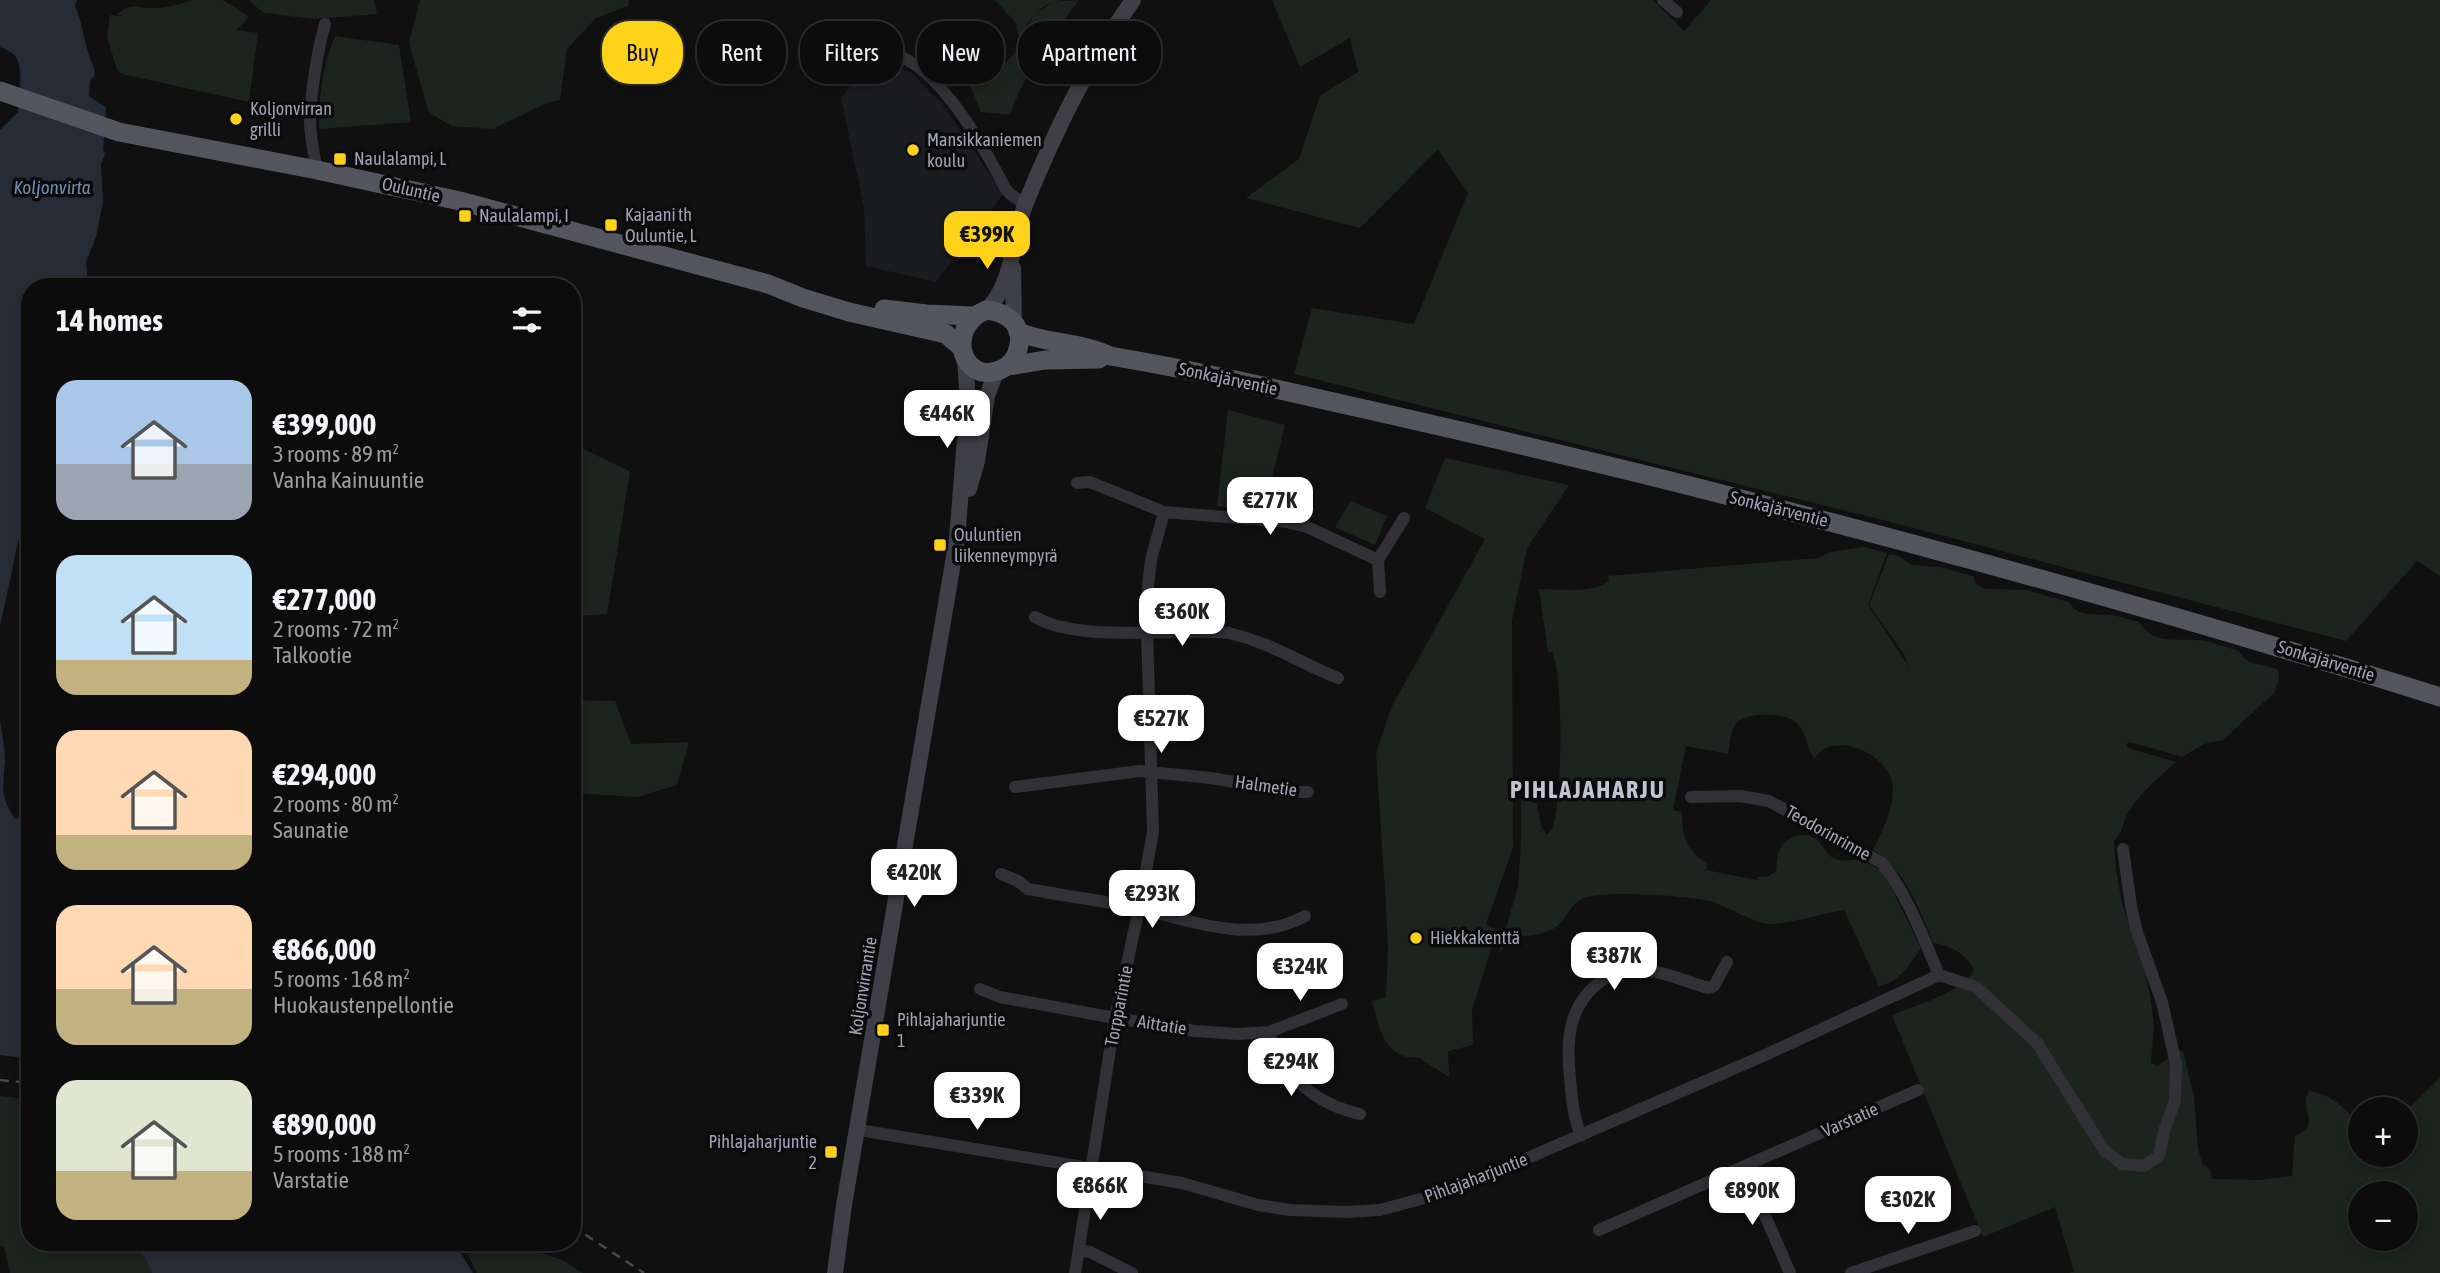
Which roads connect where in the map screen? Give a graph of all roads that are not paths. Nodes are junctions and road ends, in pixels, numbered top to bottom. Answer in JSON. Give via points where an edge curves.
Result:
{"nodes":[{"id":1,"x":1133,"y":0,"type":"edge"},
{"id":2,"x":1663,"y":0,"type":"edge"},
{"id":3,"x":1677,"y":12,"type":"dead end"},
{"id":4,"x":325,"y":24,"type":"dead end"},
{"id":5,"x":903,"y":59,"type":"edge"},
{"id":6,"x":2,"y":92,"type":"edge"},
{"id":7,"x":317,"y":170,"type":"junction"},
{"id":8,"x":1025,"y":204,"type":"junction"},
{"id":9,"x":1014,"y":249,"type":"junction"},
{"id":10,"x":779,"y":288,"type":"junction"},
{"id":11,"x":980,"y":313,"type":"junction"},
{"id":12,"x":1016,"y":326,"type":"junction"},
{"id":13,"x":963,"y":354,"type":"junction"},
{"id":14,"x":1110,"y":356,"type":"junction"},
{"id":15,"x":1002,"y":369,"type":"junction"},
{"id":16,"x":1077,"y":483,"type":"dead end"},
{"id":17,"x":1164,"y":512,"type":"junction"},
{"id":18,"x":1404,"y":518,"type":"dead end"},
{"id":19,"x":957,"y":539,"type":"junction"},
{"id":20,"x":1378,"y":559,"type":"junction"},
{"id":21,"x":1380,"y":592,"type":"dead end"},
{"id":22,"x":1035,"y":617,"type":"dead end"},
{"id":23,"x":1147,"y":631,"type":"junction"},
{"id":24,"x":1338,"y":678,"type":"dead end"},
{"id":25,"x":2440,"y":697,"type":"edge"},
{"id":26,"x":1152,"y":771,"type":"junction"},
{"id":27,"x":1015,"y":786,"type":"dead end"},
{"id":28,"x":1308,"y":792,"type":"dead end"},
{"id":29,"x":1692,"y":797,"type":"dead end"},
{"id":30,"x":2123,"y":849,"type":"dead end"},
{"id":31,"x":1001,"y":874,"type":"dead end"},
{"id":32,"x":1139,"y":909,"type":"junction"},
{"id":33,"x":1305,"y":916,"type":"dead end"},
{"id":34,"x":1727,"y":962,"type":"dead end"},
{"id":35,"x":1939,"y":975,"type":"junction"},
{"id":36,"x":981,"y":989,"type":"dead end"},
{"id":37,"x":1342,"y":1004,"type":"dead end"},
{"id":38,"x":1115,"y":1018,"type":"junction"},
{"id":39,"x":1269,"y":1032,"type":"junction"},
{"id":40,"x":1918,"y":1090,"type":"dead end"},
{"id":41,"x":1360,"y":1114,"type":"dead end"},
{"id":42,"x":859,"y":1130,"type":"junction"},
{"id":43,"x":1581,"y":1136,"type":"junction"},
{"id":44,"x":1091,"y":1167,"type":"junction"},
{"id":45,"x":1744,"y":1167,"type":"junction"},
{"id":46,"x":1599,"y":1230,"type":"dead end"},
{"id":47,"x":1975,"y":1231,"type":"dead end"},
{"id":48,"x":1079,"y":1250,"type":"junction"},
{"id":49,"x":835,"y":1273,"type":"edge"},
{"id":50,"x":1075,"y":1273,"type":"edge"},
{"id":51,"x":1132,"y":1273,"type":"edge"},
{"id":52,"x":1790,"y":1273,"type":"edge"},
{"id":53,"x":1851,"y":1273,"type":"edge"}],
"edges":[{"from":1,"to":8,"type":"main road","via":[[1076,89]]},
{"from":2,"to":3,"type":"street"},
{"from":4,"to":7,"type":"street","via":[[310,120]]},
{"from":5,"to":8,"type":"street","via":[[940,88],[964,117],[1005,188]]},
{"from":6,"to":7,"type":"highway","name":"Ouluntie","via":[[119,132]]},
{"from":7,"to":10,"type":"highway","name":"Ouluntie","via":[[460,201]]},
{"from":8,"to":9,"type":"main road"},
{"from":9,"to":11,"type":"main road","via":[[995,302]]},
{"from":9,"to":12,"type":"main road"},
{"from":10,"to":11,"type":"highway","name":"Ouluntie","via":[[892,310]]},
{"from":10,"to":13,"type":"highway","name":"Ouluntie","via":[[849,312],[946,334]]},
{"from":11,"to":12,"type":"highway","via":[[997,311]]},
{"from":11,"to":13,"type":"highway","via":[[966,324]]},
{"from":12,"to":14,"type":"highway","name":"Sonkajärventie","via":[[1052,342],[1097,349]]},
{"from":12,"to":15,"type":"highway","via":[[1018,350]]},
{"from":13,"to":15,"type":"highway","via":[[974,368],[985,372]]},
{"from":13,"to":19,"type":"main road","name":"Koljonvirrantie","via":[[968,401]]},
{"from":14,"to":15,"type":"highway","name":"Sonkajärventie","via":[[1045,360]]},
{"from":14,"to":25,"type":"highway","name":"Sonkajärventie","via":[[1208,374],[1656,477],[2067,585]]},
{"from":15,"to":19,"type":"main road","name":"Koljonvirrantie","via":[[987,396],[977,461]]},
{"from":16,"to":17,"type":"street","via":[[1090,482]]},
{"from":17,"to":20,"type":"street","via":[[1287,522]]},
{"from":17,"to":23,"type":"street","name":"Torpparintie","via":[[1151,560]]},
{"from":18,"to":20,"type":"street"},
{"from":19,"to":42,"type":"main road","name":"Koljonvirrantie"},
{"from":20,"to":21,"type":"street"},
{"from":22,"to":23,"type":"street","via":[[1074,630]]},
{"from":23,"to":24,"type":"street","via":[[1247,637]]},
{"from":23,"to":26,"type":"street","name":"Torpparintie"},
{"from":26,"to":27,"type":"street","name":"Halmetie"},
{"from":26,"to":28,"type":"street","name":"Halmetie"},
{"from":26,"to":32,"type":"street","name":"Torpparintie","via":[[1153,832]]},
{"from":29,"to":35,"type":"street","name":"Teodorinrinne","via":[[1769,801],[1882,863],[1920,929]]},
{"from":30,"to":35,"type":"street","via":[[2130,906],[2162,1002],[2176,1065],[2175,1101],[2159,1156],[2144,1166],[2122,1164],[2105,1150],[2037,1043],[1976,987]]},
{"from":31,"to":32,"type":"street","via":[[1028,889]]},
{"from":32,"to":33,"type":"street","via":[[1238,930],[1280,927]]},
{"from":32,"to":38,"type":"street","name":"Torpparintie"},
{"from":34,"to":43,"type":"street","via":[[1714,986],[1708,988],[1632,969],[1610,975],[1585,996],[1571,1021],[1568,1058],[1573,1115]]},
{"from":35,"to":43,"type":"street","name":"Pihlajaharjuntie"},
{"from":36,"to":38,"type":"street","name":"Aittatie","via":[[1000,997]]},
{"from":37,"to":39,"type":"street","name":"Aittatie"},
{"from":38,"to":39,"type":"street","name":"Aittatie","via":[[1219,1034]]},
{"from":38,"to":44,"type":"street","name":"Torpparintie"},
{"from":39,"to":41,"type":"street","via":[[1285,1068],[1304,1088],[1329,1104]]},
{"from":40,"to":45,"type":"street","name":"Varstatie"},
{"from":42,"to":44,"type":"street","name":"Pihlajaharjuntie"},
{"from":42,"to":49,"type":"main road","name":"Koljonvirrantie"},
{"from":43,"to":44,"type":"street","name":"Pihlajaharjuntie","via":[[1454,1190],[1380,1210],[1317,1212],[1269,1206],[1182,1183]]},
{"from":44,"to":48,"type":"street","name":"Torpparintie"},
{"from":45,"to":46,"type":"street","name":"Varstatie"},
{"from":45,"to":52,"type":"street"},
{"from":47,"to":53,"type":"street"},
{"from":48,"to":50,"type":"street","name":"Torpparintie"},
{"from":48,"to":51,"type":"street"}]}
